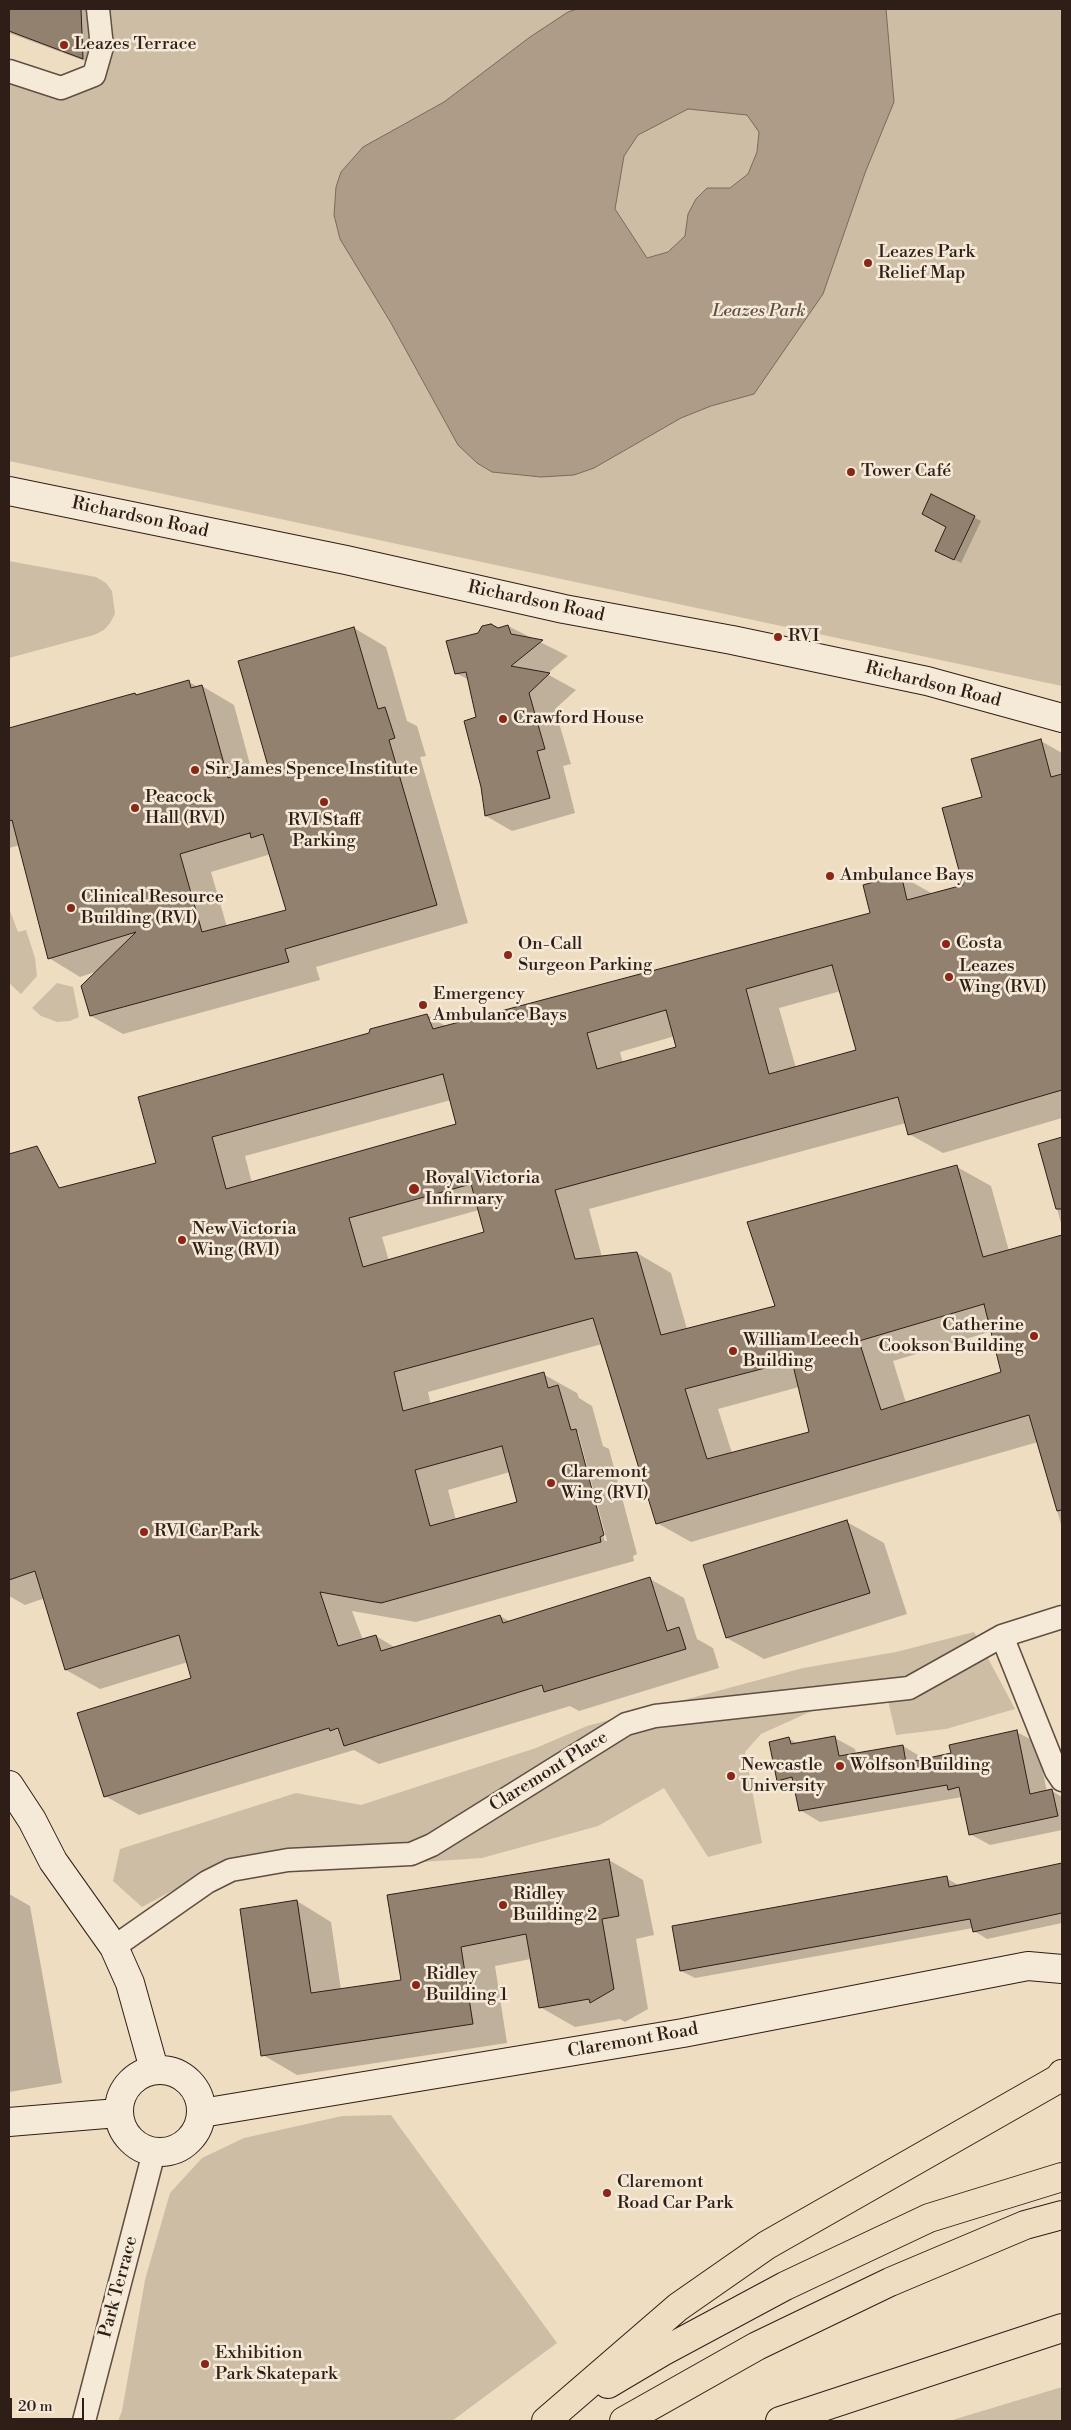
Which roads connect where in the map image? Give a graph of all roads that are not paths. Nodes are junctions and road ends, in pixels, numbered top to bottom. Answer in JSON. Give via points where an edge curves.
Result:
{"nodes":[{"id":1,"x":98,"y":9,"type":"edge"},
{"id":2,"x":9,"y":71,"type":"edge"},
{"id":3,"x":9,"y":491,"type":"edge"},
{"id":4,"x":1062,"y":718,"type":"edge"},
{"id":5,"x":1062,"y":1617,"type":"edge"},
{"id":6,"x":1002,"y":1636,"type":"junction"},
{"id":7,"x":1062,"y":1780,"type":"edge"},
{"id":8,"x":9,"y":1785,"type":"edge"},
{"id":9,"x":114,"y":1947,"type":"junction"},
{"id":10,"x":1062,"y":1969,"type":"edge"},
{"id":11,"x":154,"y":2070,"type":"junction"},
{"id":12,"x":1062,"y":2074,"type":"edge"},
{"id":13,"x":118,"y":2113,"type":"junction"},
{"id":14,"x":202,"y":2113,"type":"junction"},
{"id":15,"x":9,"y":2122,"type":"edge"},
{"id":16,"x":154,"y":2152,"type":"junction"},
{"id":17,"x":1062,"y":2177,"type":"edge"},
{"id":18,"x":1062,"y":2215,"type":"edge"},
{"id":19,"x":1062,"y":2328,"type":"edge"},
{"id":20,"x":84,"y":2421,"type":"edge"},
{"id":21,"x":546,"y":2421,"type":"edge"},
{"id":22,"x":624,"y":2421,"type":"edge"},
{"id":23,"x":780,"y":2421,"type":"edge"}],
"edges":[{"from":1,"to":2,"type":"street","via":[[102,48],[94,75],[61,88]]},
{"from":3,"to":4,"type":"street","name":"Richardson Road","via":[[346,560],[564,609],[927,681]]},
{"from":5,"to":6,"type":"street","name":"Claremont Place"},
{"from":6,"to":7,"type":"street"},
{"from":6,"to":9,"type":"street","name":"Claremont Place","via":[[909,1688],[655,1716],[626,1724],[432,1845],[411,1854],[288,1860],[231,1870],[207,1882]]},
{"from":8,"to":9,"type":"street","via":[[53,1861]]},
{"from":9,"to":11,"type":"street","via":[[130,1983]]},
{"from":10,"to":14,"type":"street","name":"Claremont Road","via":[[1028,1966],[683,2033]]},
{"from":11,"to":13,"type":"street","via":[[138,2075],[125,2088]]},
{"from":11,"to":14,"type":"street","via":[[170,2070],[187,2079],[198,2093]]},
{"from":12,"to":21,"type":"highway","via":[[767,2245],[678,2307]]},
{"from":13,"to":15,"type":"street"},
{"from":13,"to":16,"type":"street","via":[[123,2130],[132,2142]]},
{"from":14,"to":16,"type":"street","via":[[199,2126],[190,2140],[174,2150]]},
{"from":16,"to":20,"type":"street","name":"Park Terrace"},
{"from":17,"to":21,"type":"highway","via":[[928,2218],[785,2286],[662,2352]]},
{"from":18,"to":22,"type":"highway","via":[[1025,2225],[890,2282],[757,2346]]},
{"from":19,"to":23,"type":"highway"}]}
